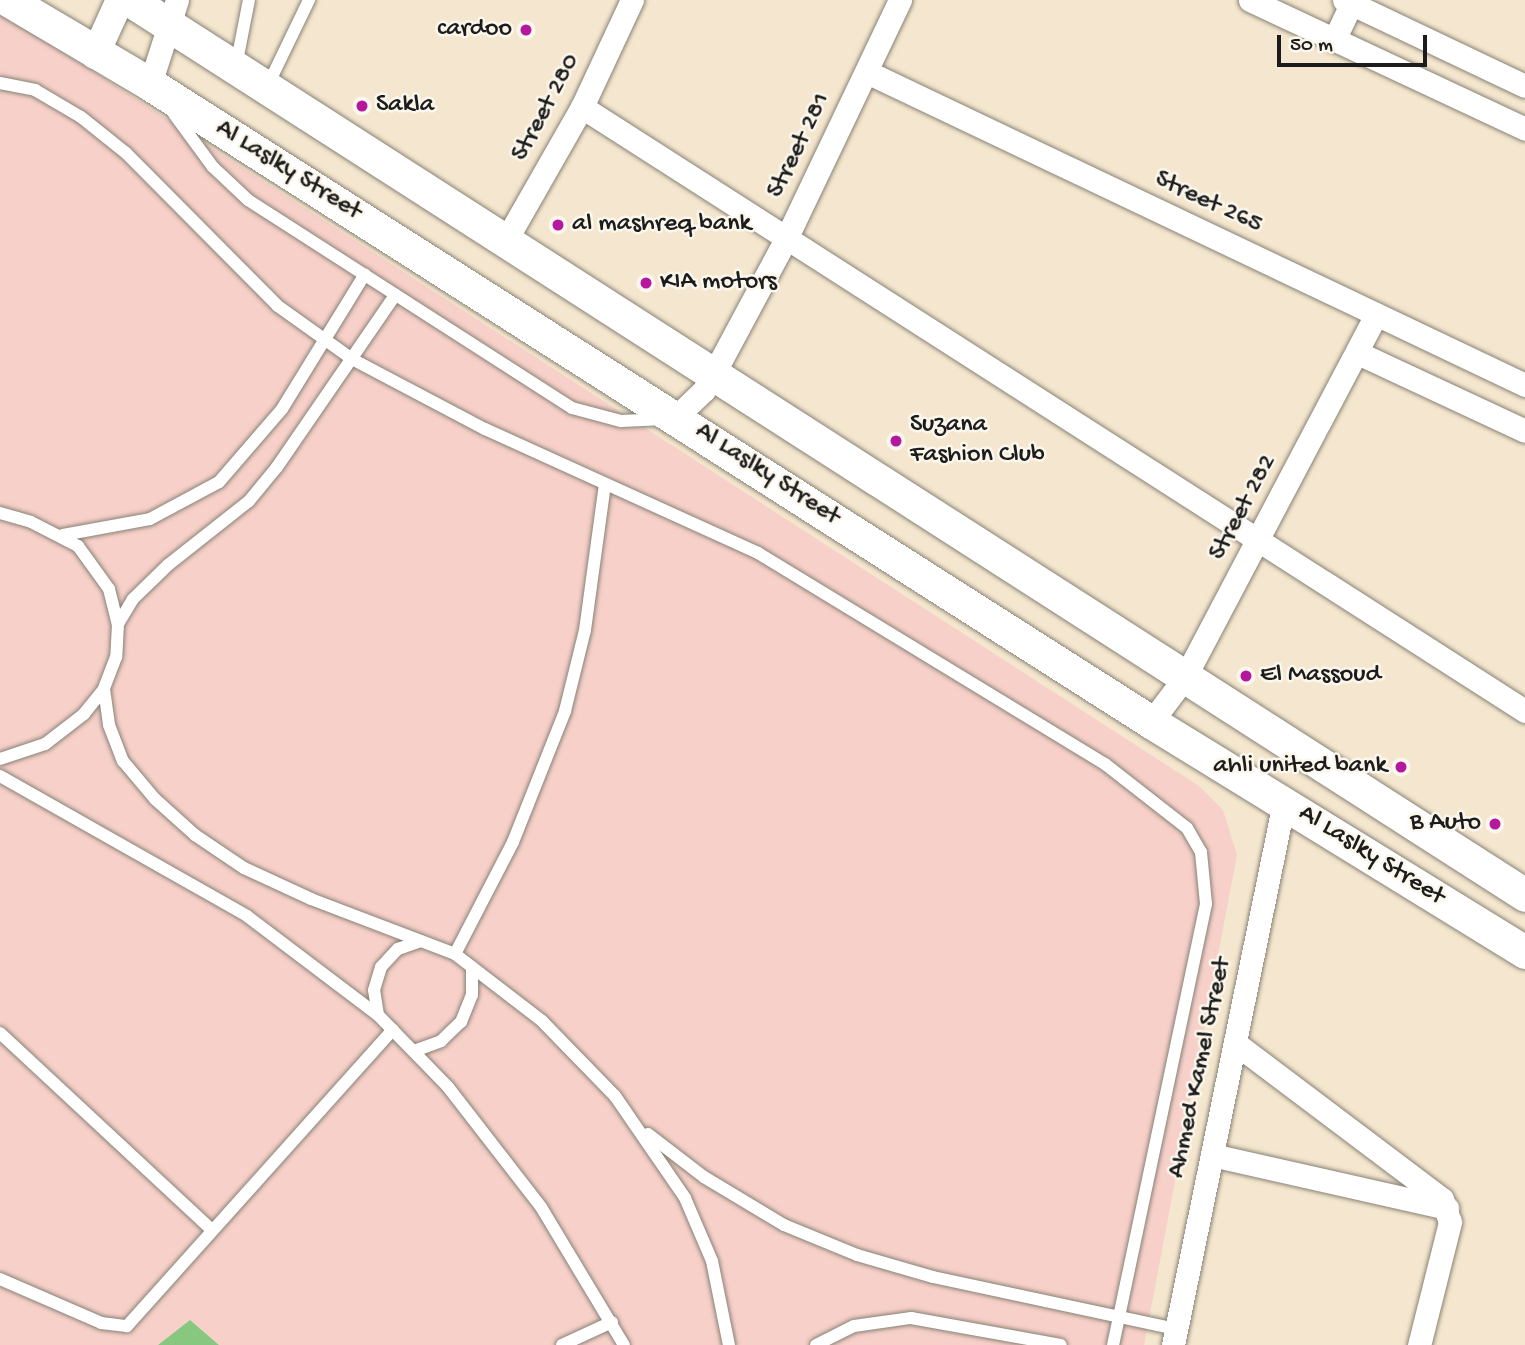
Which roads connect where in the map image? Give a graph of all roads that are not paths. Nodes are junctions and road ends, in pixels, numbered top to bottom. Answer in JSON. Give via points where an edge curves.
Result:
{"nodes":[{"id":1,"x":8,"y":0,"type":"edge"},
{"id":2,"x":120,"y":0,"type":"edge"},
{"id":3,"x":130,"y":0,"type":"edge"},
{"id":4,"x":249,"y":0,"type":"edge"},
{"id":5,"x":309,"y":0,"type":"edge"},
{"id":6,"x":632,"y":0,"type":"edge"},
{"id":7,"x":900,"y":0,"type":"edge"},
{"id":8,"x":1250,"y":0,"type":"edge"},
{"id":9,"x":1349,"y":1,"type":"edge"},
{"id":10,"x":173,"y":12,"type":"edge"},
{"id":11,"x":1334,"y":40,"type":"junction"},
{"id":12,"x":95,"y":55,"type":"junction"},
{"id":13,"x":236,"y":67,"type":"junction"},
{"id":14,"x":867,"y":72,"type":"junction"},
{"id":15,"x":0,"y":83,"type":"edge"},
{"id":16,"x":150,"y":84,"type":"junction"},
{"id":17,"x":1525,"y":86,"type":"edge"},
{"id":18,"x":267,"y":87,"type":"junction"},
{"id":19,"x":582,"y":107,"type":"junction"},
{"id":20,"x":1525,"y":130,"type":"edge"},
{"id":21,"x":786,"y":239,"type":"junction"},
{"id":22,"x":506,"y":240,"type":"junction"},
{"id":23,"x":365,"y":274,"type":"junction"},
{"id":24,"x":395,"y":295,"type":"junction"},
{"id":25,"x":1376,"y":314,"type":"junction"},
{"id":26,"x":326,"y":341,"type":"junction"},
{"id":27,"x":1359,"y":352,"type":"junction"},
{"id":28,"x":352,"y":359,"type":"junction"},
{"id":29,"x":714,"y":373,"type":"junction"},
{"id":30,"x":1525,"y":385,"type":"edge"},
{"id":31,"x":676,"y":417,"type":"junction"},
{"id":32,"x":1525,"y":431,"type":"edge"},
{"id":33,"x":605,"y":484,"type":"junction"},
{"id":34,"x":0,"y":513,"type":"edge"},
{"id":35,"x":63,"y":535,"type":"junction"},
{"id":36,"x":1259,"y":541,"type":"junction"},
{"id":37,"x":118,"y":624,"type":"junction"},
{"id":38,"x":1185,"y":677,"type":"junction"},
{"id":39,"x":104,"y":690,"type":"junction"},
{"id":40,"x":1525,"y":711,"type":"edge"},
{"id":41,"x":1151,"y":722,"type":"junction"},
{"id":42,"x":0,"y":759,"type":"edge"},
{"id":43,"x":0,"y":776,"type":"edge"},
{"id":44,"x":1284,"y":802,"type":"junction"},
{"id":45,"x":1525,"y":895,"type":"edge"},
{"id":46,"x":422,"y":941,"type":"junction"},
{"id":47,"x":1525,"y":952,"type":"edge"},
{"id":48,"x":455,"y":954,"type":"junction"},
{"id":49,"x":472,"y":967,"type":"junction"},
{"id":50,"x":378,"y":1015,"type":"junction"},
{"id":51,"x":393,"y":1030,"type":"junction"},
{"id":52,"x":0,"y":1033,"type":"edge"},
{"id":53,"x":1235,"y":1043,"type":"junction"},
{"id":54,"x":414,"y":1051,"type":"junction"},
{"id":55,"x":641,"y":1128,"type":"junction"},
{"id":56,"x":1212,"y":1155,"type":"junction"},
{"id":57,"x":1447,"y":1208,"type":"junction"},
{"id":58,"x":212,"y":1230,"type":"junction"},
{"id":59,"x":0,"y":1279,"type":"edge"},
{"id":60,"x":1118,"y":1318,"type":"junction"},
{"id":61,"x":612,"y":1322,"type":"junction"},
{"id":62,"x":1174,"y":1337,"type":"edge"},
{"id":63,"x":562,"y":1345,"type":"edge"},
{"id":64,"x":624,"y":1345,"type":"edge"},
{"id":65,"x":729,"y":1345,"type":"edge"},
{"id":66,"x":816,"y":1345,"type":"edge"},
{"id":67,"x":1061,"y":1345,"type":"edge"},
{"id":68,"x":1113,"y":1345,"type":"edge"},
{"id":69,"x":1419,"y":1345,"type":"edge"}],
"edges":[{"from":1,"to":12,"type":"main road","name":"Al Laslky Street"},
{"from":2,"to":12,"type":"street"},
{"from":3,"to":10,"type":"main road","name":"Al Laslky Street"},
{"from":4,"to":13,"type":"lane"},
{"from":5,"to":18,"type":"lane"},
{"from":6,"to":19,"type":"street","name":"Street 280"},
{"from":7,"to":14,"type":"street","name":"Street 281"},
{"from":8,"to":11,"type":"street"},
{"from":9,"to":11,"type":"street"},
{"from":9,"to":17,"type":"street"},
{"from":10,"to":13,"type":"main road","name":"Al Laslky Street"},
{"from":10,"to":16,"type":"street"},
{"from":11,"to":20,"type":"street"},
{"from":12,"to":16,"type":"main road","name":"Al Laslky Street"},
{"from":13,"to":18,"type":"main road","name":"Al Laslky Street"},
{"from":14,"to":21,"type":"street","name":"Street 281"},
{"from":14,"to":25,"type":"street","name":"Street 265"},
{"from":15,"to":26,"type":"lane","via":[[35,90],[81,117],[126,153],[278,306]]},
{"from":16,"to":23,"type":"lane","via":[[213,167],[248,200]]},
{"from":16,"to":31,"type":"main road","name":"Al Laslky Street"},
{"from":18,"to":22,"type":"main road","name":"Al Laslky Street"},
{"from":19,"to":21,"type":"street"},
{"from":19,"to":22,"type":"street","name":"Street 280"},
{"from":21,"to":29,"type":"street","name":"Street 281"},
{"from":21,"to":36,"type":"street"},
{"from":22,"to":29,"type":"main road","name":"Al Laslky Street"},
{"from":23,"to":24,"type":"lane"},
{"from":23,"to":26,"type":"lane"},
{"from":24,"to":28,"type":"lane"},
{"from":24,"to":31,"type":"lane","via":[[572,408],[643,423]]},
{"from":25,"to":27,"type":"street","name":"Street 282"},
{"from":25,"to":30,"type":"street","name":"Street 265"},
{"from":26,"to":28,"type":"lane"},
{"from":26,"to":35,"type":"lane","via":[[282,409],[219,482],[150,519]]},
{"from":27,"to":32,"type":"street"},
{"from":27,"to":36,"type":"street","name":"Street 282"},
{"from":28,"to":33,"type":"lane","via":[[485,429]]},
{"from":28,"to":37,"type":"lane","via":[[249,500],[168,565],[133,599]]},
{"from":29,"to":31,"type":"street","name":"Street 281","via":[[704,390]]},
{"from":29,"to":38,"type":"main road","name":"Al Laslky Street"},
{"from":31,"to":41,"type":"main road","name":"Al Laslky Street"},
{"from":33,"to":48,"type":"lane","via":[[585,630],[565,711],[523,818]]},
{"from":33,"to":60,"type":"lane","via":[[758,553],[1105,764],[1187,828],[1201,852],[1206,904]]},
{"from":34,"to":35,"type":"lane"},
{"from":35,"to":37,"type":"lane","via":[[101,573]]},
{"from":36,"to":38,"type":"street","name":"Street 282"},
{"from":36,"to":40,"type":"street"},
{"from":37,"to":39,"type":"lane","via":[[116,657]]},
{"from":38,"to":41,"type":"street","name":"Street 282"},
{"from":38,"to":45,"type":"main road","name":"Al Laslky Street"},
{"from":39,"to":42,"type":"lane","via":[[84,714],[45,744]]},
{"from":39,"to":46,"type":"lane","via":[[109,725],[123,761],[155,799],[195,835],[244,868],[299,894]]},
{"from":41,"to":44,"type":"main road","name":"Al Laslky Street"},
{"from":43,"to":50,"type":"lane","via":[[247,916]]},
{"from":44,"to":47,"type":"main road","name":"Al Laslky Street"},
{"from":44,"to":53,"type":"street","name":"Ahmed Kamel Street"},
{"from":46,"to":48,"type":"lane"},
{"from":46,"to":50,"type":"lane","via":[[398,949],[381,967],[374,990]]},
{"from":48,"to":49,"type":"lane"},
{"from":49,"to":54,"type":"lane","via":[[472,995],[461,1022],[441,1041]]},
{"from":49,"to":55,"type":"lane","via":[[542,1021]]},
{"from":50,"to":51,"type":"lane"},
{"from":51,"to":54,"type":"lane"},
{"from":51,"to":58,"type":"lane"},
{"from":52,"to":58,"type":"lane"},
{"from":53,"to":56,"type":"street","name":"Ahmed Kamel Street"},
{"from":53,"to":57,"type":"street","via":[[1436,1192]]},
{"from":54,"to":61,"type":"lane","via":[[448,1087],[541,1208]]},
{"from":55,"to":60,"type":"lane","via":[[704,1177],[784,1225],[857,1255]]},
{"from":55,"to":65,"type":"lane","via":[[685,1198],[712,1261]]},
{"from":56,"to":57,"type":"street"},
{"from":56,"to":62,"type":"street","name":"Ahmed Kamel Street"},
{"from":57,"to":69,"type":"street","via":[[1450,1222]]},
{"from":58,"to":59,"type":"lane","via":[[127,1326],[101,1323]]},
{"from":60,"to":62,"type":"lane"},
{"from":60,"to":68,"type":"lane"},
{"from":61,"to":63,"type":"lane"},
{"from":61,"to":64,"type":"lane"},
{"from":66,"to":67,"type":"lane","via":[[854,1326],[911,1318]]}]}
